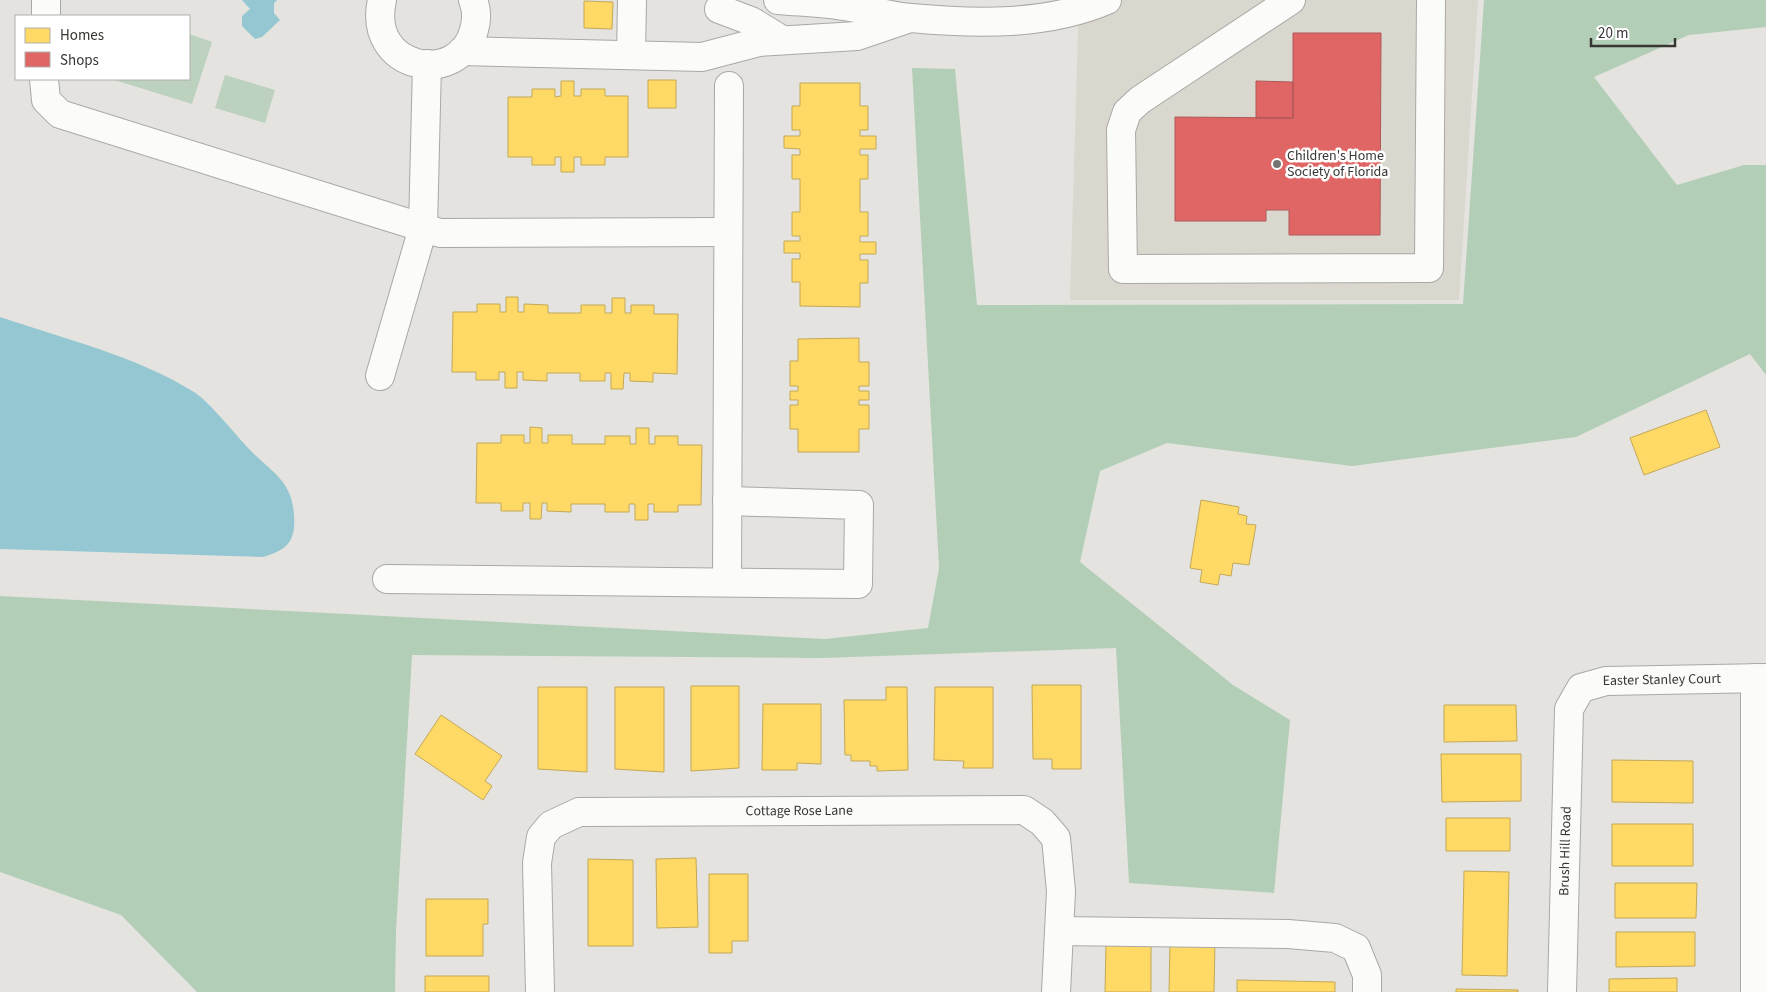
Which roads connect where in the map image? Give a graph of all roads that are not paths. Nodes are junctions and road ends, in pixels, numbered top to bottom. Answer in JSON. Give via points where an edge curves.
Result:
{"nodes":[{"id":1,"x":46,"y":0,"type":"edge"},
{"id":2,"x":382,"y":0,"type":"edge"},
{"id":3,"x":474,"y":0,"type":"edge"},
{"id":4,"x":632,"y":0,"type":"edge"},
{"id":5,"x":778,"y":0,"type":"edge"},
{"id":6,"x":1107,"y":0,"type":"edge"},
{"id":7,"x":1291,"y":0,"type":"edge"},
{"id":8,"x":1430,"y":0,"type":"edge"},
{"id":9,"x":719,"y":9,"type":"dead end"},
{"id":10,"x":46,"y":15,"type":"edge"},
{"id":11,"x":910,"y":18,"type":"junction"},
{"id":12,"x":782,"y":40,"type":"junction"},
{"id":13,"x":462,"y":51,"type":"junction"},
{"id":14,"x":631,"y":55,"type":"junction"},
{"id":15,"x":427,"y":64,"type":"junction"},
{"id":16,"x":44,"y":80,"type":"edge"},
{"id":17,"x":729,"y":86,"type":"dead end"},
{"id":18,"x":423,"y":228,"type":"junction"},
{"id":19,"x":728,"y":232,"type":"junction"},
{"id":20,"x":380,"y":376,"type":"dead end"},
{"id":21,"x":728,"y":501,"type":"junction"},
{"id":22,"x":387,"y":579,"type":"dead end"},
{"id":23,"x":728,"y":582,"type":"junction"},
{"id":24,"x":1761,"y":678,"type":"edge"},
{"id":25,"x":1569,"y":709,"type":"joint"},
{"id":26,"x":1760,"y":901,"type":"edge"},
{"id":27,"x":1059,"y":931,"type":"junction"},
{"id":28,"x":540,"y":992,"type":"edge"},
{"id":29,"x":1056,"y":992,"type":"edge"},
{"id":30,"x":1367,"y":992,"type":"edge"},
{"id":31,"x":1562,"y":992,"type":"edge"},
{"id":32,"x":1754,"y":992,"type":"edge"}],
"edges":[{"from":1,"to":10,"type":"street"},
{"from":2,"to":15,"type":"street","via":[[379,15],[382,32],[390,47],[415,64]]},
{"from":3,"to":13,"type":"street","via":[[477,19],[472,37]]},
{"from":4,"to":14,"type":"street"},
{"from":5,"to":11,"type":"street","via":[[841,5]]},
{"from":6,"to":11,"type":"street","via":[[1081,11],[1034,19]]},
{"from":7,"to":8,"type":"street","via":[[1140,100],[1128,112],[1121,130],[1123,269],[1429,268]]},
{"from":9,"to":12,"type":"street","via":[[751,21]]},
{"from":11,"to":12,"type":"street","via":[[856,36]]},
{"from":12,"to":14,"type":"street","via":[[758,42],[702,57]]},
{"from":13,"to":14,"type":"street"},
{"from":13,"to":15,"type":"street","via":[[448,61]]},
{"from":15,"to":18,"type":"street"},
{"from":16,"to":18,"type":"street","via":[[46,100],[60,114]]},
{"from":17,"to":19,"type":"street"},
{"from":18,"to":19,"type":"street","via":[[440,233]]},
{"from":18,"to":20,"type":"street"},
{"from":19,"to":21,"type":"street"},
{"from":21,"to":23,"type":"street"},
{"from":21,"to":23,"type":"street","via":[[858,505],[858,584]]},
{"from":22,"to":23,"type":"street"},
{"from":24,"to":25,"type":"street","name":"Easter Stanley Court","via":[[1606,681],[1581,688]]},
{"from":24,"to":26,"type":"street"},
{"from":25,"to":31,"type":"street","name":"Brush Hill Road"},
{"from":26,"to":32,"type":"street"},
{"from":27,"to":28,"type":"street","name":"Cottage Rose Lane","via":[[1061,891],[1056,838],[1042,822],[1024,810],[579,812],[551,825],[541,837],[537,863]]},
{"from":27,"to":29,"type":"street","name":"Cottage Rose Lane"},
{"from":27,"to":30,"type":"street","via":[[1288,934],[1335,938],[1356,948],[1367,975]]}]}
